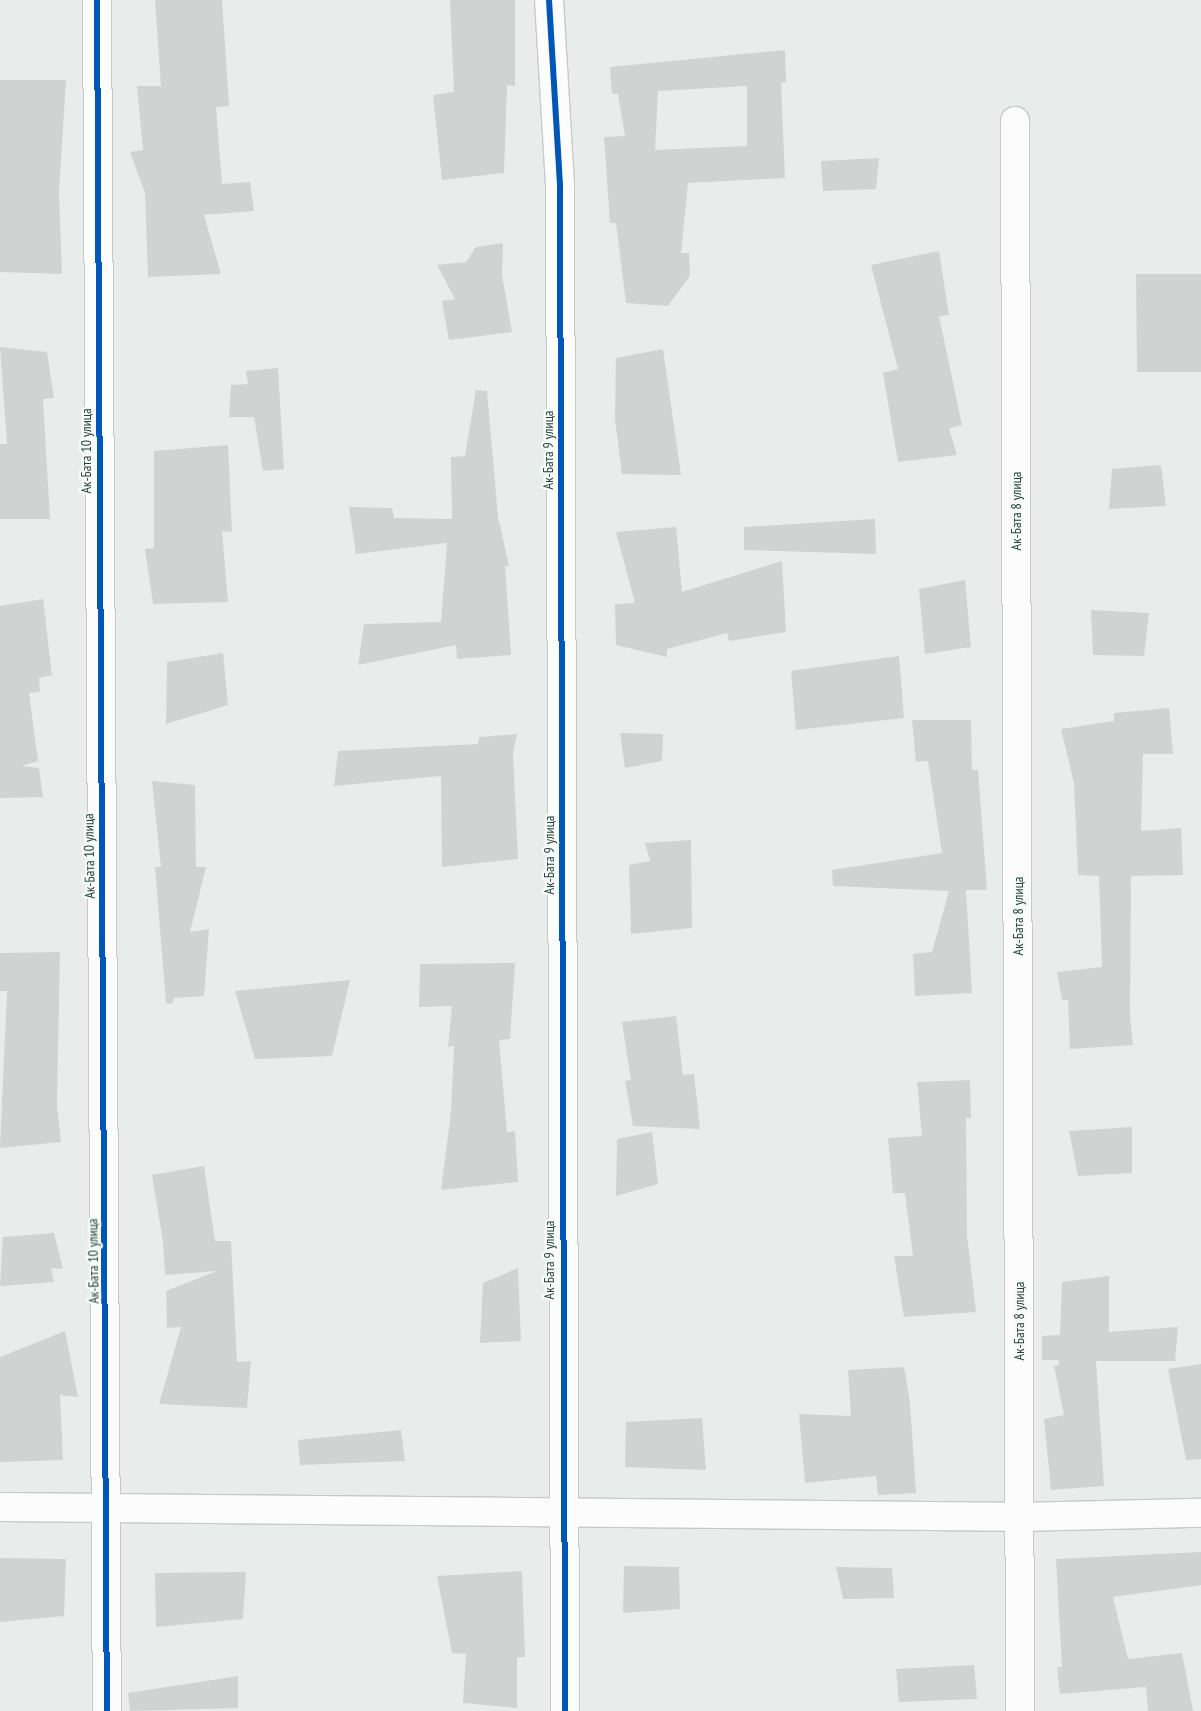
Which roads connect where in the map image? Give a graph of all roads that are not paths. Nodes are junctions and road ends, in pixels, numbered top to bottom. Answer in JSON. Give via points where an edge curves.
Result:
{"nodes":[{"id":1,"x":97,"y":0,"type":"edge"},
{"id":2,"x":549,"y":0,"type":"edge"},
{"id":3,"x":1015,"y":121,"type":"dead end"},
{"id":4,"x":0,"y":1507,"type":"edge"},
{"id":5,"x":108,"y":1508,"type":"junction"},
{"id":6,"x":1201,"y":1513,"type":"edge"},
{"id":7,"x":562,"y":1514,"type":"junction"},
{"id":8,"x":1020,"y":1518,"type":"junction"},
{"id":9,"x":107,"y":1711,"type":"edge"},
{"id":10,"x":565,"y":1711,"type":"edge"},
{"id":11,"x":1020,"y":1711,"type":"edge"}],
"edges":[{"from":1,"to":5,"type":"street","name":"Ак-Бата 10 улица"},
{"from":2,"to":7,"type":"street","name":"Ак-Бата 9 улица","via":[[560,184]]},
{"from":3,"to":8,"type":"street","name":"Ак-Бата 8 улица"},
{"from":4,"to":5,"type":"street"},
{"from":5,"to":7,"type":"street"},
{"from":5,"to":9,"type":"street","name":"Ак-Бата 10 улица"},
{"from":6,"to":8,"type":"street"},
{"from":7,"to":8,"type":"street"},
{"from":7,"to":10,"type":"street","name":"Ак-Бата 9 улица"},
{"from":8,"to":11,"type":"street","name":"Ак-Бата 8 улица"}]}
